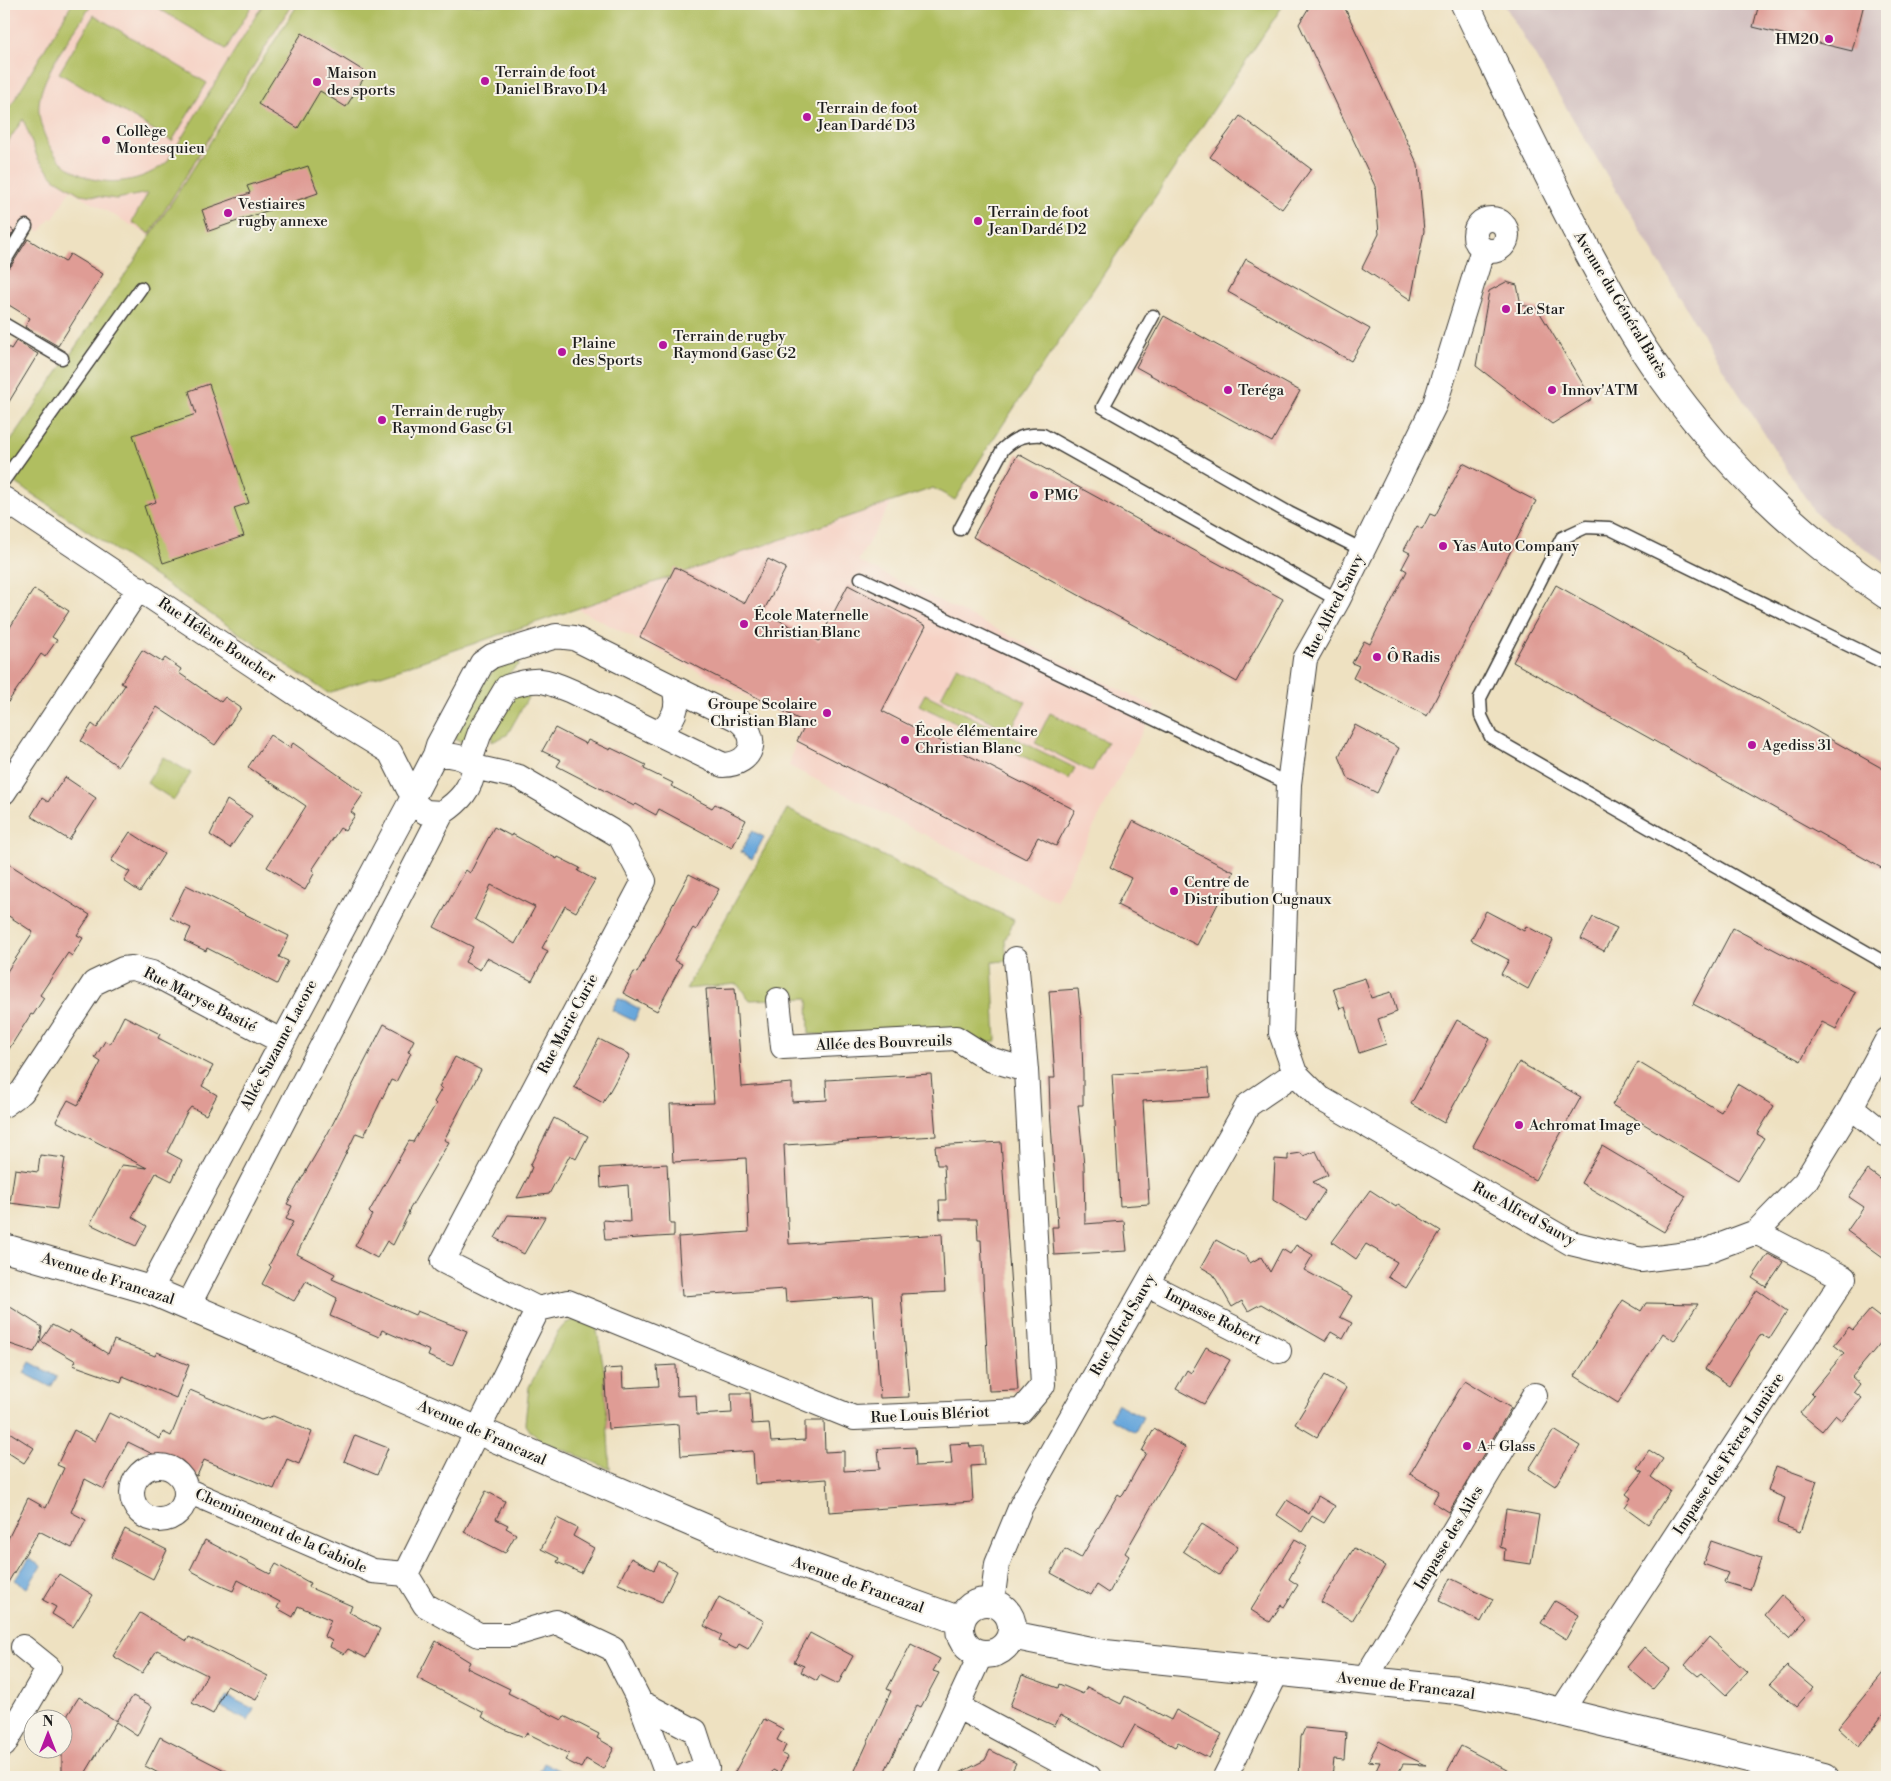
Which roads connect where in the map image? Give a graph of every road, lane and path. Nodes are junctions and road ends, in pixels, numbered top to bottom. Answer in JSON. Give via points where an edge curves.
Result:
{"nodes":[{"id":1,"x":1465,"y":4,"type":"edge"},
{"id":2,"x":26,"y":226,"type":"dead end"},
{"id":3,"x":1483,"y":250,"type":"dead end"},
{"id":4,"x":4,"y":262,"type":"edge"},
{"id":5,"x":140,"y":288,"type":"dead end"},
{"id":6,"x":1153,"y":316,"type":"dead end"},
{"id":7,"x":4,"y":324,"type":"edge"},
{"id":8,"x":62,"y":358,"type":"dead end"},
{"id":9,"x":4,"y":480,"type":"edge"},
{"id":10,"x":4,"y":499,"type":"edge"},
{"id":11,"x":960,"y":529,"type":"dead end"},
{"id":12,"x":1362,"y":550,"type":"junction"},
{"id":13,"x":861,"y":578,"type":"dead end"},
{"id":14,"x":139,"y":588,"type":"junction"},
{"id":15,"x":1887,"y":595,"type":"edge"},
{"id":16,"x":1338,"y":600,"type":"junction"},
{"id":17,"x":1887,"y":664,"type":"edge"},
{"id":18,"x":674,"y":688,"type":"junction"},
{"id":19,"x":658,"y":732,"type":"junction"},
{"id":20,"x":435,"y":755,"type":"junction"},
{"id":21,"x":472,"y":764,"type":"junction"},
{"id":22,"x":1289,"y":784,"type":"junction"},
{"id":23,"x":4,"y":792,"type":"edge"},
{"id":24,"x":412,"y":798,"type":"junction"},
{"id":25,"x":442,"y":813,"type":"junction"},
{"id":26,"x":1016,"y":959,"type":"dead end"},
{"id":27,"x":1887,"y":964,"type":"edge"},
{"id":28,"x":778,"y":1000,"type":"dead end"},
{"id":29,"x":1887,"y":1040,"type":"edge"},
{"id":30,"x":281,"y":1041,"type":"junction"},
{"id":31,"x":1026,"y":1070,"type":"junction"},
{"id":32,"x":1295,"y":1073,"type":"junction"},
{"id":33,"x":4,"y":1105,"type":"edge"},
{"id":34,"x":1851,"y":1107,"type":"junction"},
{"id":35,"x":1887,"y":1136,"type":"edge"},
{"id":36,"x":1756,"y":1232,"type":"junction"},
{"id":37,"x":4,"y":1248,"type":"edge"},
{"id":38,"x":1147,"y":1284,"type":"junction"},
{"id":39,"x":150,"y":1290,"type":"junction"},
{"id":40,"x":188,"y":1306,"type":"junction"},
{"id":41,"x":538,"y":1309,"type":"junction"},
{"id":42,"x":1279,"y":1351,"type":"dead end"},
{"id":43,"x":1535,"y":1395,"type":"dead end"},
{"id":44,"x":477,"y":1431,"type":"junction"},
{"id":45,"x":186,"y":1490,"type":"dead end"},
{"id":46,"x":406,"y":1574,"type":"junction"},
{"id":47,"x":992,"y":1602,"type":"junction"},
{"id":48,"x":961,"y":1621,"type":"junction"},
{"id":49,"x":1011,"y":1635,"type":"junction"},
{"id":50,"x":22,"y":1647,"type":"dead end"},
{"id":51,"x":981,"y":1654,"type":"junction"},
{"id":52,"x":1277,"y":1672,"type":"junction"},
{"id":53,"x":1364,"y":1681,"type":"junction"},
{"id":54,"x":640,"y":1702,"type":"junction"},
{"id":55,"x":958,"y":1707,"type":"junction"},
{"id":56,"x":1560,"y":1713,"type":"junction"},
{"id":57,"x":4,"y":1745,"type":"edge"},
{"id":58,"x":668,"y":1777,"type":"edge"},
{"id":59,"x":682,"y":1777,"type":"edge"},
{"id":60,"x":924,"y":1777,"type":"edge"},
{"id":61,"x":1089,"y":1777,"type":"edge"},
{"id":62,"x":1225,"y":1777,"type":"edge"},
{"id":63,"x":1825,"y":1777,"type":"edge"}],
"edges":[{"from":1,"to":15,"type":"street","name":"Avenue du Général Barès","via":[[1576,229],[1660,374],[1711,441],[1776,509],[1821,548]]},
{"from":2,"to":4,"type":"lane"},
{"from":3,"to":12,"type":"street","name":"Rue Alfred Sauvy","via":[[1435,404]]},
{"from":5,"to":9,"type":"lane"},
{"from":6,"to":12,"type":"lane","via":[[1103,407],[1289,513]]},
{"from":7,"to":8,"type":"lane"},
{"from":10,"to":14,"type":"street","name":"Rue Hélène Boucher"},
{"from":11,"to":16,"type":"lane","via":[[1003,449],[1027,434],[1043,435]]},
{"from":12,"to":16,"type":"street","name":"Rue Alfred Sauvy"},
{"from":13,"to":22,"type":"lane"},
{"from":14,"to":23,"type":"street"},
{"from":14,"to":24,"type":"street","name":"Rue Hélène Boucher","via":[[313,705],[390,752]]},
{"from":16,"to":22,"type":"street","name":"Rue Alfred Sauvy","via":[[1305,659]]},
{"from":17,"to":27,"type":"lane","via":[[1609,528],[1586,527],[1562,538],[1480,698],[1481,716],[1490,737]]},
{"from":18,"to":19,"type":"street","via":[[678,700],[676,713]]},
{"from":18,"to":19,"type":"street","via":[[745,725],[750,732],[750,751],[740,762],[724,765]]},
{"from":18,"to":20,"type":"street","via":[[574,638],[556,636],[492,656],[482,663]]},
{"from":19,"to":21,"type":"street","via":[[564,688],[531,679],[507,687],[480,732]]},
{"from":20,"to":21,"type":"street","via":[[454,756]]},
{"from":20,"to":24,"type":"street"},
{"from":21,"to":25,"type":"street","via":[[473,780],[465,794]]},
{"from":21,"to":41,"type":"street","name":"Rue Marie Curie","via":[[519,777],[620,836],[644,882],[443,1261]]},
{"from":22,"to":32,"type":"street","name":"Rue Alfred Sauvy","via":[[1280,1033]]},
{"from":24,"to":25,"type":"street","via":[[425,812]]},
{"from":24,"to":30,"type":"street","name":"Allée Suzanne Lacore"},
{"from":25,"to":40,"type":"street"},
{"from":26,"to":31,"type":"street","name":"Rue Louis Blériot"},
{"from":28,"to":31,"type":"street","name":"Allée des Bouvreuils","via":[[783,1047],[956,1038],[988,1059]]},
{"from":29,"to":34,"type":"street","name":"Rue Alfred Sauvy"},
{"from":30,"to":33,"type":"street","name":"Rue Maryse Bastié","via":[[152,973],[122,969],[94,984],[22,1092]]},
{"from":30,"to":39,"type":"street","name":"Allée Suzanne Lacore"},
{"from":31,"to":41,"type":"street","name":"Rue Louis Blériot","via":[[1043,1385],[1020,1411],[854,1418],[568,1302]]},
{"from":32,"to":36,"type":"street","name":"Rue Alfred Sauvy","via":[[1320,1098],[1572,1243],[1641,1260],[1703,1252]]},
{"from":32,"to":38,"type":"street","name":"Rue Alfred Sauvy","via":[[1248,1105]]},
{"from":34,"to":35,"type":"street"},
{"from":34,"to":36,"type":"street","name":"Rue Alfred Sauvy","via":[[1805,1182]]},
{"from":36,"to":56,"type":"street","name":"Impasse des Frères Lumière","via":[[1844,1278]]},
{"from":37,"to":39,"type":"street","name":"Avenue de Francazal"},
{"from":38,"to":42,"type":"street","name":"Impasse Robert"},
{"from":38,"to":47,"type":"street","name":"Rue Alfred Sauvy","via":[[1021,1506],[997,1564]]},
{"from":39,"to":40,"type":"street","name":"Avenue de Francazal"},
{"from":40,"to":44,"type":"street","name":"Avenue de Francazal"},
{"from":41,"to":44,"type":"street"},
{"from":43,"to":53,"type":"street","name":"Impasse des Ailes"},
{"from":44,"to":46,"type":"street"},
{"from":44,"to":48,"type":"street","name":"Avenue de Francazal","via":[[721,1535]]},
{"from":45,"to":46,"type":"street","name":"Cheminement de la Gabiole","via":[[373,1572]]},
{"from":46,"to":54,"type":"street","via":[[425,1605],[479,1635],[512,1635],[556,1622],[613,1649]]},
{"from":47,"to":48,"type":"street","via":[[980,1602],[970,1607]]},
{"from":47,"to":49,"type":"street","via":[[1007,1612],[1012,1623]]},
{"from":48,"to":51,"type":"street","via":[[964,1642]]},
{"from":49,"to":51,"type":"street","via":[[1002,1649]]},
{"from":49,"to":52,"type":"street","name":"Avenue de Francazal","via":[[1105,1654]]},
{"from":50,"to":57,"type":"street","via":[[49,1668]]},
{"from":51,"to":55,"type":"street"},
{"from":52,"to":53,"type":"street","name":"Avenue de Francazal"},
{"from":52,"to":62,"type":"street"},
{"from":53,"to":56,"type":"street","name":"Avenue de Francazal","via":[[1458,1690]]},
{"from":54,"to":58,"type":"street"},
{"from":54,"to":59,"type":"street","via":[[696,1731],[707,1768]]},
{"from":55,"to":60,"type":"street"},
{"from":55,"to":61,"type":"street"},
{"from":56,"to":63,"type":"street","name":"Avenue de Francazal"}]}
